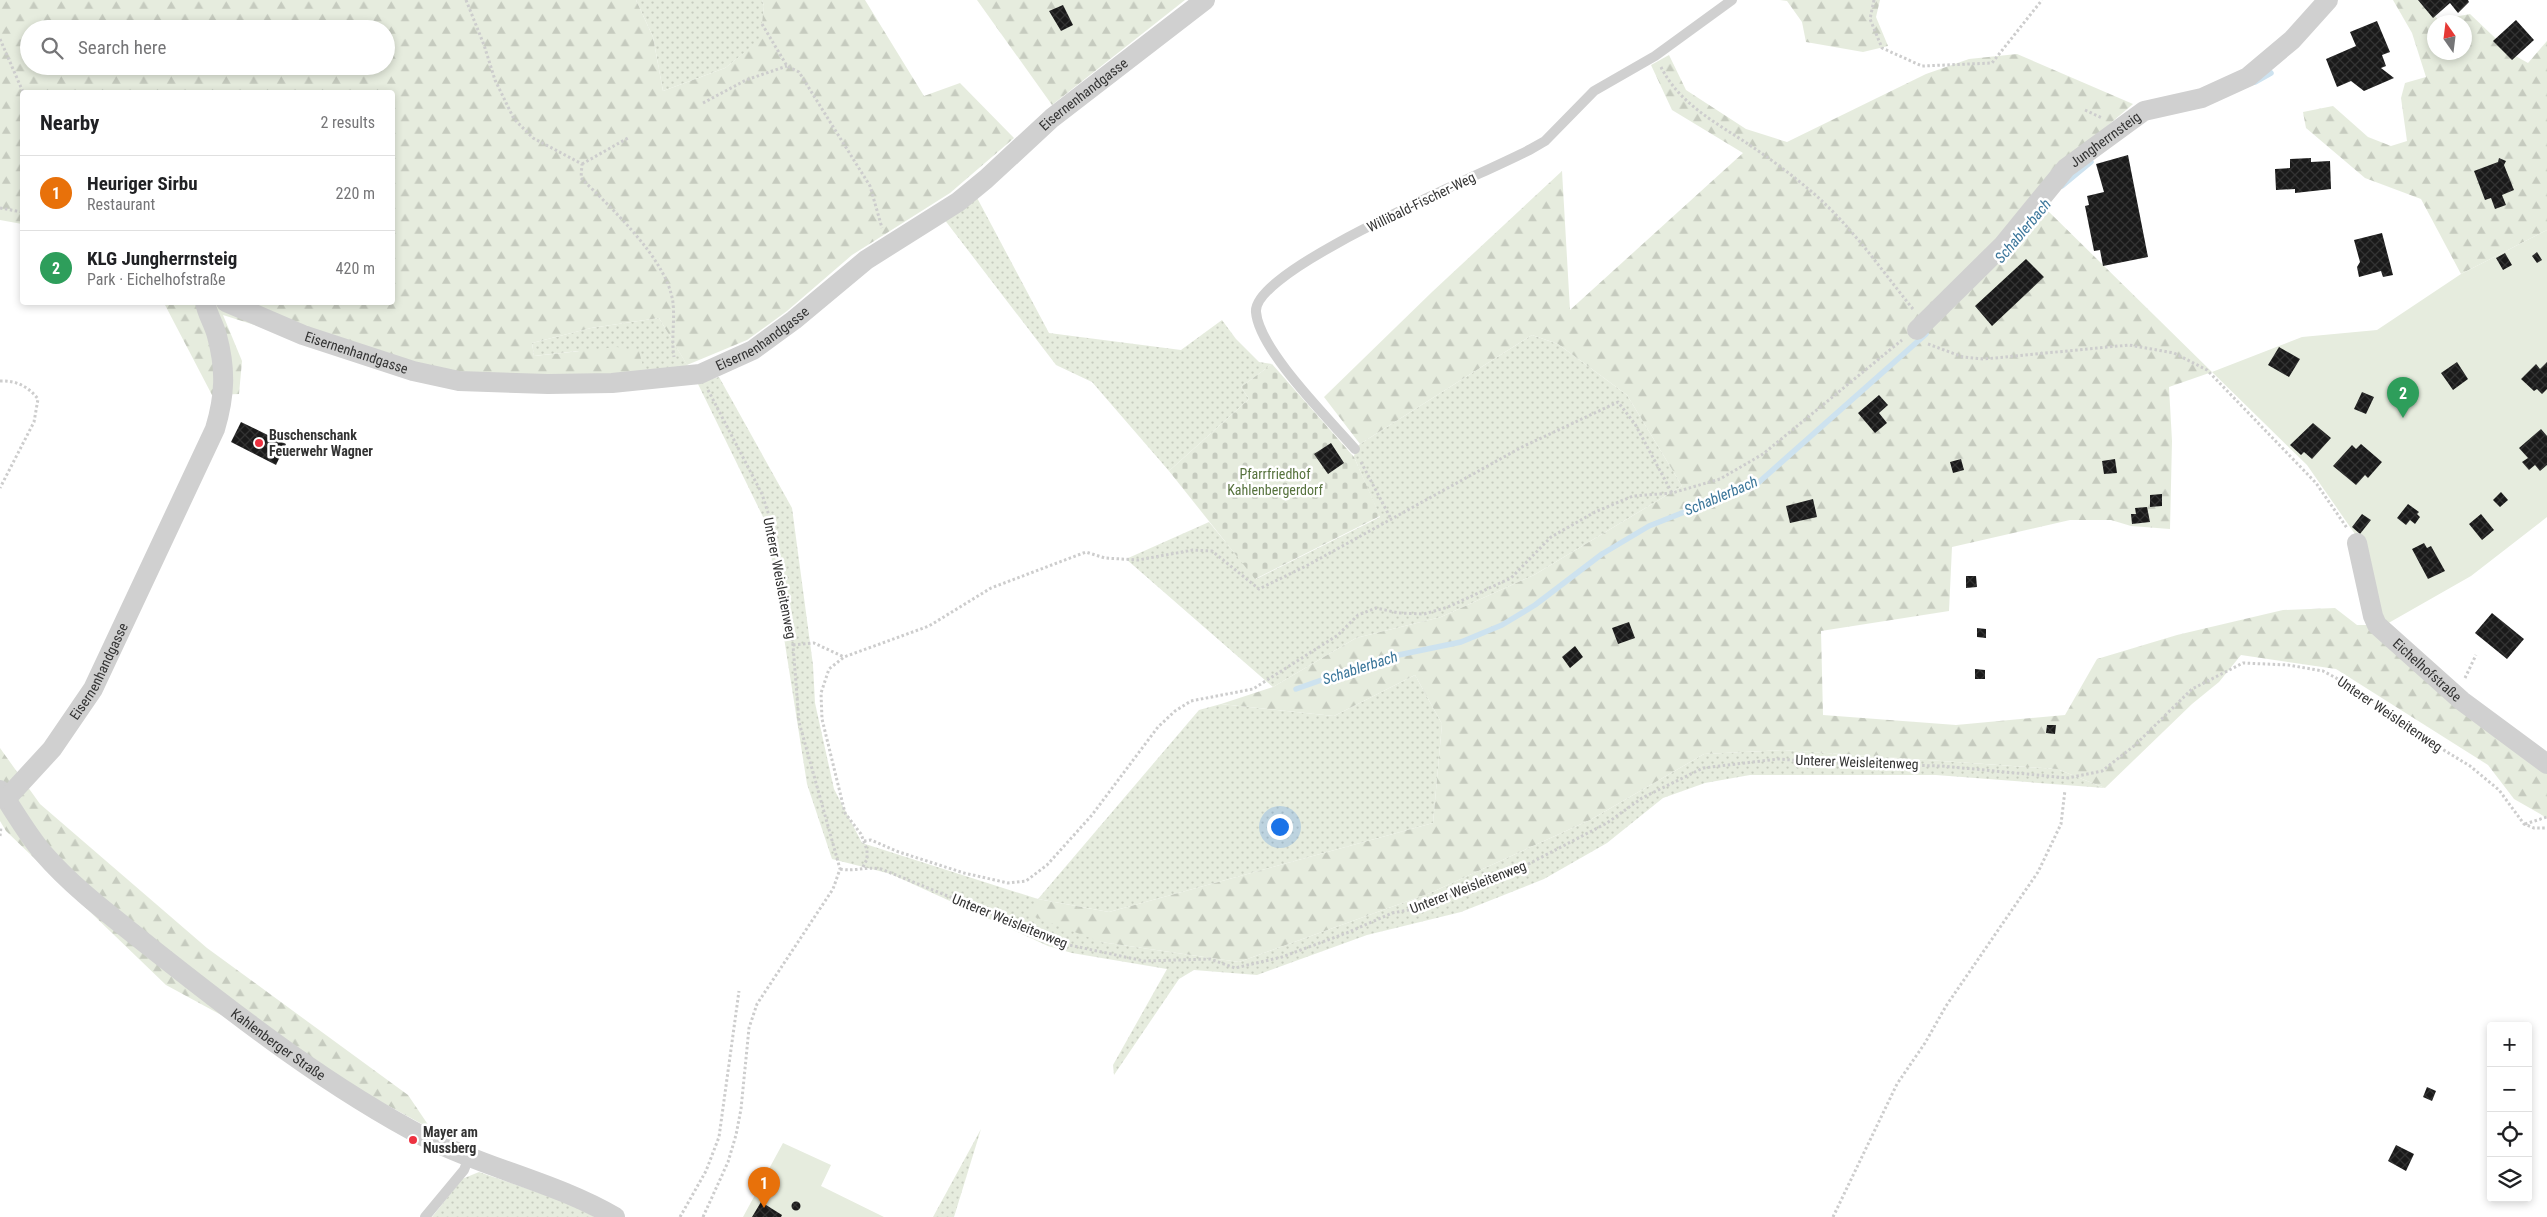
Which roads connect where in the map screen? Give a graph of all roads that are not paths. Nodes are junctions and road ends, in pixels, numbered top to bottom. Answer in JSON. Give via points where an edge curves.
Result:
{"nodes":[{"id":1,"x":1205,"y":0,"type":"edge"},
{"id":2,"x":1732,"y":0,"type":"edge"},
{"id":3,"x":2328,"y":0,"type":"edge"},
{"id":4,"x":206,"y":305,"type":"edge"},
{"id":5,"x":233,"y":305,"type":"edge"},
{"id":6,"x":1917,"y":330,"type":"dead end"},
{"id":7,"x":1355,"y":449,"type":"road end"},
{"id":8,"x":2357,"y":543,"type":"road end"},
{"id":9,"x":2547,"y":764,"type":"edge"},
{"id":10,"x":3,"y":795,"type":"edge"},
{"id":11,"x":469,"y":1157,"type":"junction"},
{"id":12,"x":425,"y":1217,"type":"edge"},
{"id":13,"x":614,"y":1217,"type":"edge"}],
"edges":[{"from":1,"to":5,"type":"street","name":"Eisernenhandgasse","via":[[1052,118],[958,202],[850,272],[761,345],[700,374],[612,383],[460,381],[413,371],[303,335]]},
{"from":2,"to":7,"type":"lane","name":"Willibald-Fischer-Weg","via":[[1655,56],[1594,91],[1531,149],[1328,249],[1292,270],[1260,297],[1255,309],[1257,322],[1276,357]]},
{"from":3,"to":6,"type":"street","name":"Jungherrnsteig","via":[[2292,40],[2248,77],[2202,98],[2144,111],[2066,168],[2003,245]]},
{"from":4,"to":10,"type":"street","name":"Eisernenhandgasse","via":[[217,334],[225,372],[222,404],[215,429],[94,689],[52,749]]},
{"from":8,"to":9,"type":"street","name":"Eichelhofstraße","via":[[2373,616],[2378,625],[2462,701]]},
{"from":10,"to":11,"type":"street","name":"Kahlenberger Straße","via":[[43,853],[74,884],[218,1002],[386,1116]]},
{"from":11,"to":12,"type":"lane","via":[[464,1170]]},
{"from":11,"to":13,"type":"street","name":"Kahlenberger Straße"}]}
